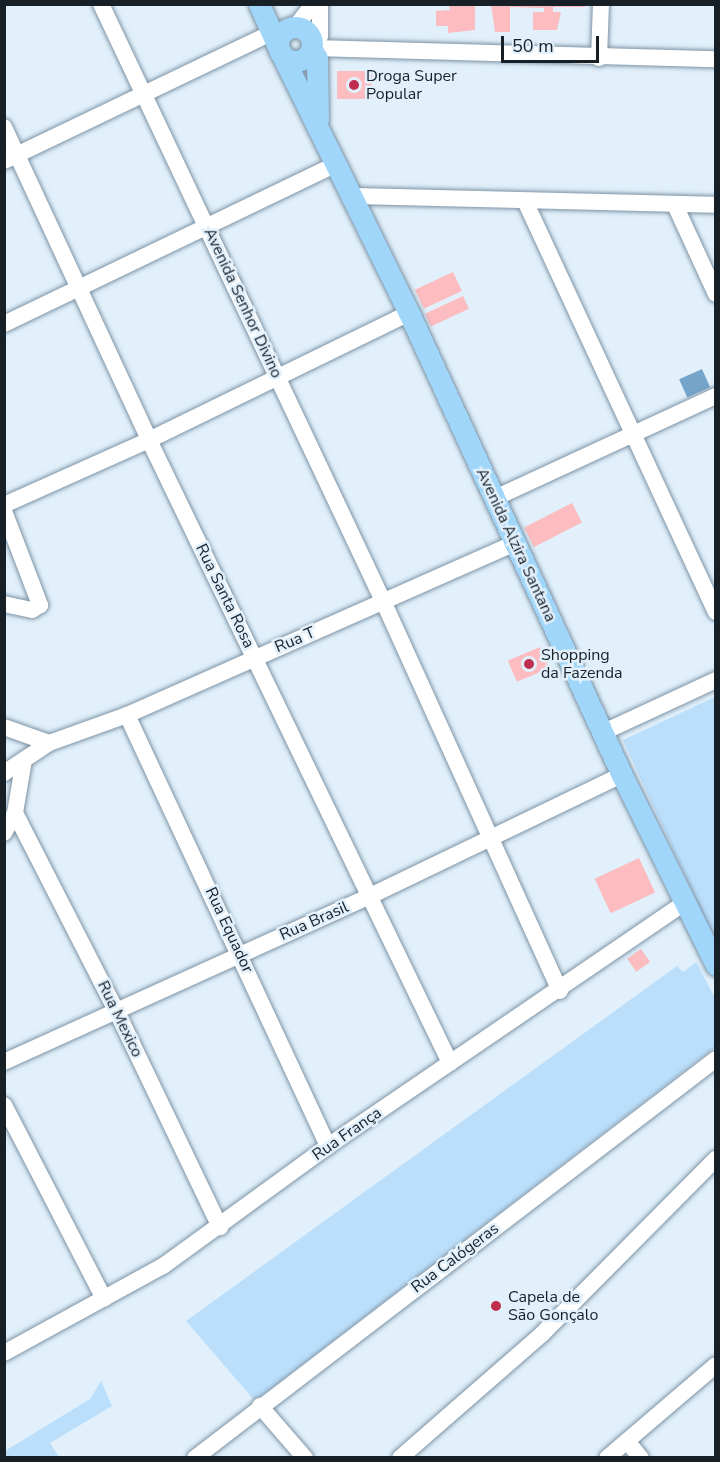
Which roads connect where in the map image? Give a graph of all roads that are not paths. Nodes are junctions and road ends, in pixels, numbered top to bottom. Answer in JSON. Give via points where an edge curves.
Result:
{"nodes":[{"id":1,"x":101,"y":4,"type":"edge"},
{"id":2,"x":259,"y":4,"type":"edge"},
{"id":3,"x":267,"y":4,"type":"edge"},
{"id":4,"x":313,"y":4,"type":"edge"},
{"id":5,"x":320,"y":4,"type":"edge"},
{"id":6,"x":601,"y":4,"type":"edge"},
{"id":7,"x":283,"y":38,"type":"junction"},
{"id":8,"x":313,"y":48,"type":"junction"},
{"id":9,"x":599,"y":58,"type":"junction"},
{"id":10,"x":716,"y":59,"type":"edge"},
{"id":11,"x":144,"y":95,"type":"junction"},
{"id":12,"x":318,"y":125,"type":"junction"},
{"id":13,"x":4,"y":127,"type":"edge"},
{"id":14,"x":11,"y":158,"type":"edge"},
{"id":15,"x":337,"y":164,"type":"junction"},
{"id":16,"x":352,"y":196,"type":"junction"},
{"id":17,"x":525,"y":201,"type":"junction"},
{"id":18,"x":675,"y":205,"type":"junction"},
{"id":19,"x":716,"y":205,"type":"edge"},
{"id":20,"x":208,"y":227,"type":"junction"},
{"id":21,"x":80,"y":289,"type":"junction"},
{"id":22,"x":716,"y":294,"type":"edge"},
{"id":23,"x":409,"y":313,"type":"junction"},
{"id":24,"x":4,"y":324,"type":"edge"},
{"id":25,"x":277,"y":377,"type":"junction"},
{"id":26,"x":716,"y":396,"type":"edge"},
{"id":27,"x":633,"y":435,"type":"junction"},
{"id":28,"x":149,"y":440,"type":"junction"},
{"id":29,"x":495,"y":498,"type":"junction"},
{"id":30,"x":4,"y":505,"type":"edge"},
{"id":31,"x":4,"y":511,"type":"edge"},
{"id":32,"x":516,"y":543,"type":"junction"},
{"id":33,"x":384,"y":603,"type":"junction"},
{"id":34,"x":4,"y":604,"type":"edge"},
{"id":35,"x":716,"y":612,"type":"edge"},
{"id":36,"x":255,"y":657,"type":"junction"},
{"id":37,"x":716,"y":680,"type":"edge"},
{"id":38,"x":127,"y":716,"type":"junction"},
{"id":39,"x":4,"y":727,"type":"edge"},
{"id":40,"x":602,"y":734,"type":"junction"},
{"id":41,"x":49,"y":743,"type":"junction"},
{"id":42,"x":24,"y":760,"type":"junction"},
{"id":43,"x":4,"y":773,"type":"edge"},
{"id":44,"x":621,"y":774,"type":"junction"},
{"id":45,"x":15,"y":813,"type":"junction"},
{"id":46,"x":4,"y":833,"type":"edge"},
{"id":47,"x":491,"y":840,"type":"junction"},
{"id":48,"x":368,"y":897,"type":"junction"},
{"id":49,"x":684,"y":903,"type":"junction"},
{"id":50,"x":241,"y":954,"type":"junction"},
{"id":51,"x":716,"y":965,"type":"edge"},
{"id":52,"x":560,"y":991,"type":"junction"},
{"id":53,"x":116,"y":1010,"type":"junction"},
{"id":54,"x":716,"y":1059,"type":"edge"},
{"id":55,"x":4,"y":1062,"type":"edge"},
{"id":56,"x":450,"y":1063,"type":"junction"},
{"id":57,"x":4,"y":1105,"type":"edge"},
{"id":58,"x":328,"y":1146,"type":"junction"},
{"id":59,"x":716,"y":1159,"type":"edge"},
{"id":60,"x":220,"y":1227,"type":"junction"},
{"id":61,"x":104,"y":1299,"type":"junction"},
{"id":62,"x":4,"y":1353,"type":"edge"},
{"id":63,"x":716,"y":1365,"type":"edge"},
{"id":64,"x":260,"y":1406,"type":"junction"},
{"id":65,"x":627,"y":1441,"type":"junction"},
{"id":66,"x":195,"y":1458,"type":"edge"},
{"id":67,"x":304,"y":1458,"type":"edge"},
{"id":68,"x":400,"y":1458,"type":"edge"},
{"id":69,"x":607,"y":1458,"type":"edge"},
{"id":70,"x":642,"y":1458,"type":"edge"}],
"edges":[{"from":1,"to":11,"type":"street","name":"Avenida Senhor Divino"},
{"from":2,"to":7,"type":"main road","name":"Avenida Alzira Santana"},
{"from":3,"to":7,"type":"main road","name":"Avenida Alzira Santana"},
{"from":4,"to":7,"type":"street"},
{"from":5,"to":8,"type":"street","via":[[320,36]]},
{"from":6,"to":9,"type":"street"},
{"from":7,"to":8,"type":"main road","via":[[309,33]]},
{"from":7,"to":8,"type":"main road","via":[[290,61],[299,61]]},
{"from":7,"to":11,"type":"street"},
{"from":7,"to":12,"type":"main road","name":"Avenida Alzira Santana"},
{"from":8,"to":9,"type":"street"},
{"from":8,"to":12,"type":"main road","name":"Avenida Alzira Santana","via":[[317,58]]},
{"from":9,"to":10,"type":"street"},
{"from":11,"to":14,"type":"street"},
{"from":11,"to":20,"type":"street","name":"Avenida Senhor Divino"},
{"from":12,"to":15,"type":"main road","name":"Avenida Alzira Santana"},
{"from":13,"to":14,"type":"street","name":"Rua Santa Rosa"},
{"from":14,"to":21,"type":"street","name":"Rua Santa Rosa"},
{"from":15,"to":16,"type":"main road","name":"Avenida Alzira Santana"},
{"from":15,"to":20,"type":"street"},
{"from":16,"to":17,"type":"street"},
{"from":16,"to":23,"type":"main road","name":"Avenida Alzira Santana"},
{"from":17,"to":18,"type":"street"},
{"from":17,"to":27,"type":"street"},
{"from":18,"to":19,"type":"street"},
{"from":18,"to":22,"type":"street"},
{"from":20,"to":21,"type":"street"},
{"from":20,"to":25,"type":"street","name":"Avenida Senhor Divino"},
{"from":21,"to":24,"type":"street"},
{"from":21,"to":28,"type":"street","name":"Rua Santa Rosa"},
{"from":23,"to":25,"type":"street"},
{"from":23,"to":29,"type":"main road","name":"Avenida Alzira Santana"},
{"from":25,"to":28,"type":"street"},
{"from":25,"to":33,"type":"street","name":"Avenida Senhor Divino"},
{"from":26,"to":27,"type":"street"},
{"from":27,"to":29,"type":"street"},
{"from":27,"to":35,"type":"street"},
{"from":28,"to":30,"type":"street"},
{"from":28,"to":36,"type":"street","name":"Rua Santa Rosa"},
{"from":29,"to":32,"type":"main road","name":"Avenida Alzira Santana"},
{"from":31,"to":34,"type":"street","via":[[37,593],[38,609],[21,610]]},
{"from":32,"to":33,"type":"street","name":"Rua T"},
{"from":32,"to":40,"type":"main road","name":"Avenida Alzira Santana"},
{"from":33,"to":36,"type":"street","name":"Rua T"},
{"from":33,"to":47,"type":"street","name":"Avenida Senhor Divino"},
{"from":36,"to":38,"type":"street","name":"Rua T"},
{"from":36,"to":48,"type":"street","name":"Rua Santa Rosa"},
{"from":37,"to":40,"type":"street"},
{"from":38,"to":41,"type":"street","name":"Rua T"},
{"from":38,"to":50,"type":"street","name":"Rua Equador"},
{"from":39,"to":41,"type":"street"},
{"from":40,"to":44,"type":"main road","name":"Avenida Alzira Santana"},
{"from":41,"to":42,"type":"street","name":"Rua T"},
{"from":42,"to":43,"type":"street","name":"Rua T"},
{"from":42,"to":45,"type":"street"},
{"from":44,"to":47,"type":"street","name":"Rua Brasil"},
{"from":44,"to":49,"type":"main road","name":"Avenida Alzira Santana"},
{"from":45,"to":46,"type":"street"},
{"from":45,"to":53,"type":"street","name":"Rua Mexico"},
{"from":47,"to":48,"type":"street","name":"Rua Brasil"},
{"from":47,"to":52,"type":"street","name":"Avenida Senhor Divino"},
{"from":48,"to":50,"type":"street","name":"Rua Brasil"},
{"from":48,"to":56,"type":"street","name":"Rua Santa Rosa"},
{"from":49,"to":51,"type":"main road","name":"Avenida Alzira Santana"},
{"from":49,"to":52,"type":"street","name":"Rua França"},
{"from":50,"to":53,"type":"street","name":"Rua Brasil"},
{"from":50,"to":58,"type":"street","name":"Rua Equador"},
{"from":52,"to":56,"type":"street","name":"Rua França"},
{"from":53,"to":55,"type":"street","name":"Rua Brasil"},
{"from":53,"to":60,"type":"street","name":"Rua Mexico"},
{"from":54,"to":64,"type":"street","name":"Rua Calógeras"},
{"from":56,"to":58,"type":"street","name":"Rua França"},
{"from":57,"to":61,"type":"street"},
{"from":58,"to":60,"type":"street","name":"Rua França"},
{"from":59,"to":68,"type":"street","via":[[542,1334]]},
{"from":60,"to":61,"type":"street","name":"Rua França"},
{"from":61,"to":62,"type":"street","name":"Rua França"},
{"from":63,"to":65,"type":"street"},
{"from":64,"to":66,"type":"street","name":"Rua Calógeras"},
{"from":64,"to":67,"type":"street"},
{"from":65,"to":69,"type":"street"},
{"from":65,"to":70,"type":"street"}]}
